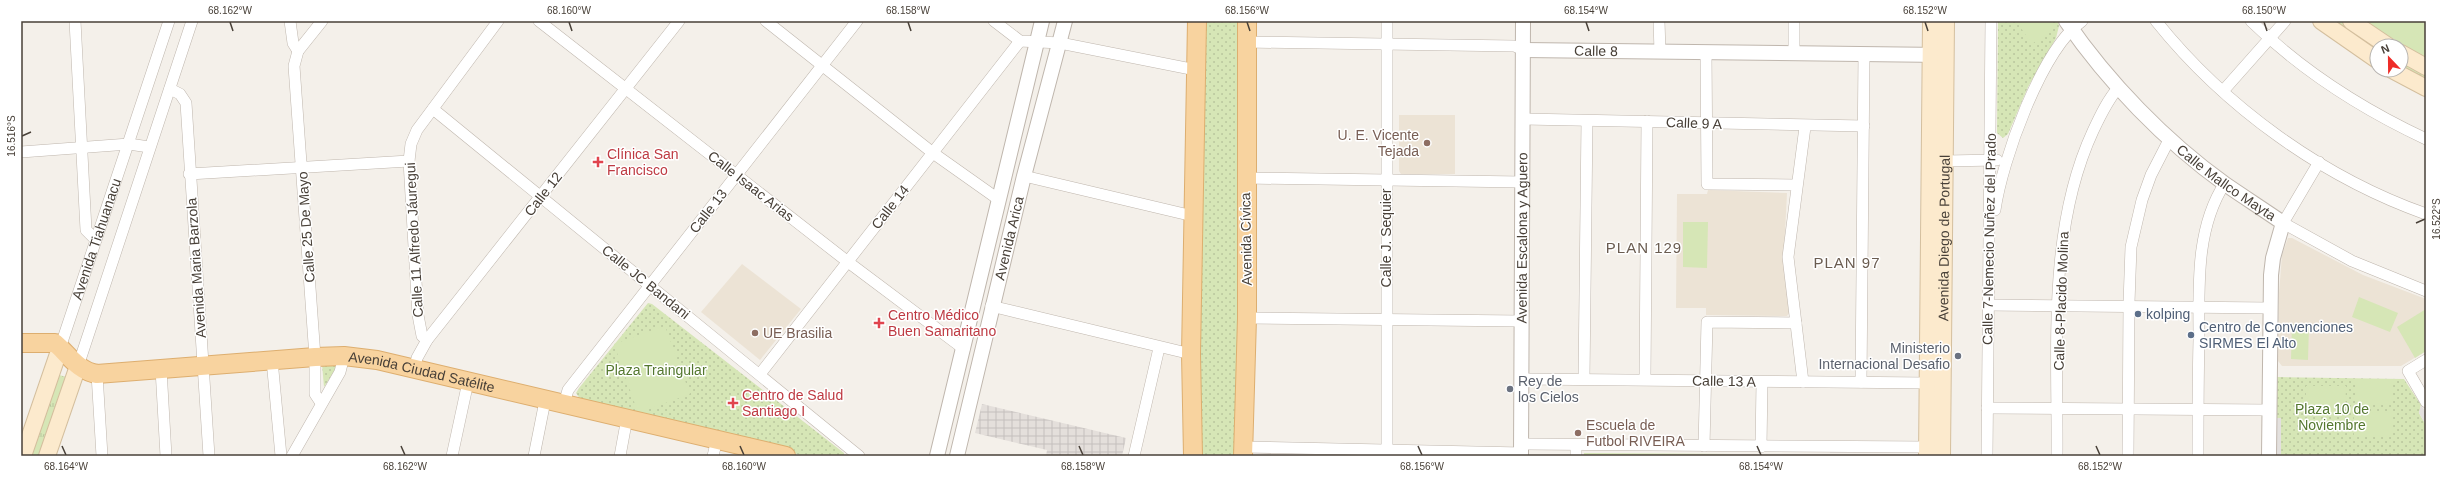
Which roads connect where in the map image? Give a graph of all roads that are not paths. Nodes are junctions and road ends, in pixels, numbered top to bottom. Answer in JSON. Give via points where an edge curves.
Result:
{"nodes":[{"id":1,"x":75,"y":21,"type":"edge"},
{"id":2,"x":169,"y":21,"type":"edge"},
{"id":3,"x":192,"y":21,"type":"edge"},
{"id":4,"x":290,"y":21,"type":"edge"},
{"id":5,"x":322,"y":21,"type":"edge"},
{"id":6,"x":498,"y":21,"type":"edge"},
{"id":7,"x":539,"y":21,"type":"edge"},
{"id":8,"x":678,"y":21,"type":"edge"},
{"id":9,"x":766,"y":21,"type":"edge"},
{"id":10,"x":857,"y":21,"type":"edge"},
{"id":11,"x":994,"y":21,"type":"edge"},
{"id":12,"x":1042,"y":21,"type":"edge"},
{"id":13,"x":1065,"y":21,"type":"edge"},
{"id":14,"x":1197,"y":21,"type":"edge"},
{"id":15,"x":1247,"y":21,"type":"edge"},
{"id":16,"x":1387,"y":21,"type":"edge"},
{"id":17,"x":1523,"y":21,"type":"edge"},
{"id":18,"x":1659,"y":21,"type":"edge"},
{"id":19,"x":1794,"y":21,"type":"edge"},
{"id":20,"x":1931,"y":21,"type":"edge"},
{"id":21,"x":1946,"y":21,"type":"edge"},
{"id":22,"x":1991,"y":21,"type":"edge"},
{"id":23,"x":2156,"y":21,"type":"edge"},
{"id":24,"x":2251,"y":21,"type":"edge"},
{"id":25,"x":2285,"y":21,"type":"edge"},
{"id":26,"x":2321,"y":21,"type":"edge"},
{"id":27,"x":2351,"y":21,"type":"edge"},
{"id":28,"x":2073,"y":24,"type":"edge"},
{"id":29,"x":2270,"y":38,"type":"junction"},
{"id":30,"x":2376,"y":38,"type":"edge"},
{"id":31,"x":1020,"y":41,"type":"junction"},
{"id":32,"x":1037,"y":42,"type":"junction"},
{"id":33,"x":1246,"y":42,"type":"junction"},
{"id":34,"x":1060,"y":43,"type":"junction"},
{"id":35,"x":1387,"y":44,"type":"junction"},
{"id":36,"x":1524,"y":50,"type":"junction"},
{"id":37,"x":298,"y":51,"type":"junction"},
{"id":38,"x":1660,"y":52,"type":"junction"},
{"id":39,"x":1706,"y":52,"type":"junction"},
{"id":40,"x":1794,"y":54,"type":"junction"},
{"id":41,"x":1864,"y":54,"type":"junction"},
{"id":42,"x":2369,"y":54,"type":"edge"},
{"id":43,"x":1938,"y":55,"type":"junction"},
{"id":44,"x":2409,"y":57,"type":"edge"},
{"id":45,"x":823,"y":65,"type":"junction"},
{"id":46,"x":2426,"y":67,"type":"edge"},
{"id":47,"x":1196,"y":70,"type":"junction"},
{"id":48,"x":2407,"y":78,"type":"edge"},
{"id":49,"x":2119,"y":87,"type":"junction"},
{"id":50,"x":2426,"y":88,"type":"edge"},
{"id":51,"x":170,"y":89,"type":"junction"},
{"id":52,"x":626,"y":89,"type":"junction"},
{"id":53,"x":2223,"y":91,"type":"junction"},
{"id":54,"x":433,"y":109,"type":"junction"},
{"id":55,"x":1524,"y":119,"type":"junction"},
{"id":56,"x":1587,"y":121,"type":"junction"},
{"id":57,"x":1647,"y":121,"type":"junction"},
{"id":58,"x":1706,"y":124,"type":"junction"},
{"id":59,"x":1805,"y":126,"type":"junction"},
{"id":60,"x":1864,"y":126,"type":"junction"},
{"id":61,"x":2170,"y":138,"type":"junction"},
{"id":62,"x":2426,"y":139,"type":"edge"},
{"id":63,"x":129,"y":144,"type":"junction"},
{"id":64,"x":149,"y":147,"type":"junction"},
{"id":65,"x":80,"y":148,"type":"junction"},
{"id":66,"x":21,"y":152,"type":"edge"},
{"id":67,"x":933,"y":153,"type":"junction"},
{"id":68,"x":2008,"y":156,"type":"junction"},
{"id":69,"x":409,"y":161,"type":"junction"},
{"id":70,"x":1946,"y":161,"type":"junction"},
{"id":71,"x":1990,"y":162,"type":"junction"},
{"id":72,"x":2320,"y":162,"type":"junction"},
{"id":73,"x":302,"y":168,"type":"junction"},
{"id":74,"x":189,"y":174,"type":"junction"},
{"id":75,"x":736,"y":175,"type":"junction"},
{"id":76,"x":1024,"y":176,"type":"junction"},
{"id":77,"x":1246,"y":178,"type":"junction"},
{"id":78,"x":1385,"y":179,"type":"junction"},
{"id":79,"x":1522,"y":182,"type":"junction"},
{"id":80,"x":2225,"y":183,"type":"junction"},
{"id":81,"x":1796,"y":185,"type":"junction"},
{"id":82,"x":542,"y":196,"type":"junction"},
{"id":83,"x":998,"y":199,"type":"junction"},
{"id":84,"x":2426,"y":214,"type":"edge"},
{"id":85,"x":1193,"y":216,"type":"junction"},
{"id":86,"x":2283,"y":223,"type":"junction"},
{"id":87,"x":96,"y":240,"type":"junction"},
{"id":88,"x":1989,"y":256,"type":"junction"},
{"id":89,"x":1936,"y":260,"type":"junction"},
{"id":90,"x":848,"y":262,"type":"junction"},
{"id":91,"x":650,"y":286,"type":"junction"},
{"id":92,"x":2426,"y":291,"type":"edge"},
{"id":93,"x":1988,"y":305,"type":"junction"},
{"id":94,"x":991,"y":306,"type":"junction"},
{"id":95,"x":2058,"y":306,"type":"junction"},
{"id":96,"x":2129,"y":306,"type":"junction"},
{"id":97,"x":2199,"y":307,"type":"junction"},
{"id":98,"x":2270,"y":308,"type":"junction"},
{"id":99,"x":1247,"y":318,"type":"junction"},
{"id":100,"x":1386,"y":320,"type":"junction"},
{"id":101,"x":1521,"y":321,"type":"junction"},
{"id":102,"x":1796,"y":323,"type":"junction"},
{"id":103,"x":427,"y":340,"type":"junction"},
{"id":104,"x":21,"y":343,"type":"edge"},
{"id":105,"x":60,"y":348,"type":"junction"},
{"id":106,"x":1159,"y":348,"type":"junction"},
{"id":107,"x":964,"y":349,"type":"junction"},
{"id":108,"x":1191,"y":354,"type":"junction"},
{"id":109,"x":344,"y":356,"type":"junction"},
{"id":110,"x":315,"y":357,"type":"junction"},
{"id":111,"x":272,"y":360,"type":"junction"},
{"id":112,"x":2426,"y":360,"type":"edge"},
{"id":113,"x":203,"y":365,"type":"junction"},
{"id":114,"x":78,"y":366,"type":"junction"},
{"id":115,"x":161,"y":369,"type":"junction"},
{"id":116,"x":414,"y":370,"type":"junction"},
{"id":117,"x":96,"y":374,"type":"junction"},
{"id":118,"x":760,"y":374,"type":"junction"},
{"id":119,"x":1522,"y":379,"type":"junction"},
{"id":120,"x":1584,"y":379,"type":"junction"},
{"id":121,"x":1645,"y":380,"type":"junction"},
{"id":122,"x":1706,"y":380,"type":"junction"},
{"id":123,"x":468,"y":382,"type":"junction"},
{"id":124,"x":1762,"y":382,"type":"junction"},
{"id":125,"x":1803,"y":382,"type":"junction"},
{"id":126,"x":1861,"y":382,"type":"junction"},
{"id":127,"x":1927,"y":383,"type":"junction"},
{"id":128,"x":1943,"y":383,"type":"junction"},
{"id":129,"x":545,"y":401,"type":"junction"},
{"id":130,"x":2426,"y":402,"type":"edge"},
{"id":131,"x":321,"y":403,"type":"junction"},
{"id":132,"x":564,"y":404,"type":"junction"},
{"id":133,"x":1988,"y":408,"type":"junction"},
{"id":134,"x":2058,"y":408,"type":"junction"},
{"id":135,"x":2128,"y":409,"type":"junction"},
{"id":136,"x":2198,"y":410,"type":"junction"},
{"id":137,"x":2270,"y":410,"type":"junction"},
{"id":138,"x":627,"y":418,"type":"junction"},
{"id":139,"x":1576,"y":445,"type":"junction"},
{"id":140,"x":1704,"y":446,"type":"junction"},
{"id":141,"x":1761,"y":447,"type":"junction"},
{"id":142,"x":715,"y":448,"type":"edge"},
{"id":143,"x":1522,"y":451,"type":"edge"},
{"id":144,"x":1243,"y":452,"type":"edge"},
{"id":145,"x":1934,"y":452,"type":"edge"},
{"id":146,"x":1387,"y":453,"type":"edge"},
{"id":147,"x":23,"y":456,"type":"edge"},
{"id":148,"x":47,"y":456,"type":"edge"},
{"id":149,"x":102,"y":456,"type":"edge"},
{"id":150,"x":166,"y":456,"type":"edge"},
{"id":151,"x":209,"y":456,"type":"edge"},
{"id":152,"x":281,"y":456,"type":"edge"},
{"id":153,"x":292,"y":456,"type":"edge"},
{"id":154,"x":452,"y":456,"type":"edge"},
{"id":155,"x":534,"y":456,"type":"edge"},
{"id":156,"x":620,"y":456,"type":"edge"},
{"id":157,"x":786,"y":456,"type":"edge"},
{"id":158,"x":859,"y":456,"type":"edge"},
{"id":159,"x":938,"y":456,"type":"edge"},
{"id":160,"x":956,"y":456,"type":"edge"},
{"id":161,"x":1134,"y":456,"type":"edge"},
{"id":162,"x":1192,"y":456,"type":"edge"},
{"id":163,"x":1576,"y":456,"type":"edge"},
{"id":164,"x":1987,"y":456,"type":"edge"},
{"id":165,"x":2057,"y":456,"type":"edge"},
{"id":166,"x":2128,"y":456,"type":"edge"},
{"id":167,"x":2198,"y":456,"type":"edge"},
{"id":168,"x":2269,"y":456,"type":"edge"}],
"edges":[{"from":1,"to":65,"type":"street"},
{"from":2,"to":63,"type":"street","name":"Avenida Tiahuanacu"},
{"from":3,"to":51,"type":"street","name":"Avenida Tiahuanacu"},
{"from":4,"to":37,"type":"street","via":[[291,35]]},
{"from":5,"to":37,"type":"street"},
{"from":6,"to":54,"type":"street","name":"Calle 11 Alfredo Jáuregui"},
{"from":7,"to":52,"type":"street","name":"Calle Isaac Arias"},
{"from":8,"to":52,"type":"street","name":"Calle 12"},
{"from":9,"to":45,"type":"street"},
{"from":10,"to":45,"type":"street","name":"Calle 13"},
{"from":11,"to":31,"type":"street"},
{"from":12,"to":32,"type":"street","name":"Avenida Arica"},
{"from":13,"to":34,"type":"street","name":"Avenida Arica"},
{"from":14,"to":47,"type":"main road"},
{"from":15,"to":33,"type":"main road","name":"Avenida Cívica"},
{"from":16,"to":35,"type":"street","name":"Calle J. Sequier"},
{"from":17,"to":36,"type":"street","name":"Avenida Escalona y Aguero"},
{"from":18,"to":38,"type":"street"},
{"from":19,"to":40,"type":"street"},
{"from":20,"to":43,"type":"main road","name":"Avenida Diego de Portugal"},
{"from":21,"to":43,"type":"main road","name":"Avenida Diego de Portugal"},
{"from":22,"to":71,"type":"street","name":"Calle 7-Nemecio Nuñez del Prado"},
{"from":23,"to":53,"type":"street"},
{"from":24,"to":29,"type":"street"},
{"from":25,"to":29,"type":"street"},
{"from":26,"to":42,"type":"main road"},
{"from":27,"to":30,"type":"main road"},
{"from":28,"to":49,"type":"street","name":"Calle Mallco Mayta"},
{"from":28,"to":68,"type":"street","via":[[2040,80]]},
{"from":29,"to":53,"type":"street"},
{"from":29,"to":62,"type":"street","via":[[2353,101]]},
{"from":31,"to":32,"type":"street"},
{"from":31,"to":67,"type":"street","name":"Calle 14"},
{"from":32,"to":34,"type":"street"},
{"from":32,"to":83,"type":"street","name":"Avenida Arica"},
{"from":33,"to":35,"type":"street","name":"Calle 8"},
{"from":33,"to":77,"type":"main road","name":"Avenida Cívica"},
{"from":34,"to":47,"type":"street"},
{"from":34,"to":76,"type":"street","name":"Avenida Arica"},
{"from":35,"to":36,"type":"street","name":"Calle 8","via":[[1514,46]]},
{"from":35,"to":78,"type":"street","name":"Calle J. Sequier"},
{"from":36,"to":38,"type":"street","name":"Calle 8"},
{"from":36,"to":55,"type":"street","name":"Avenida Escalona y Aguero"},
{"from":37,"to":73,"type":"street","name":"Calle 25 De Mayo","via":[[294,66]]},
{"from":38,"to":39,"type":"street","name":"Calle 8"},
{"from":39,"to":40,"type":"street","name":"Calle 8"},
{"from":39,"to":58,"type":"street"},
{"from":40,"to":41,"type":"street","name":"Calle 8"},
{"from":41,"to":43,"type":"street","name":"Calle 8"},
{"from":41,"to":60,"type":"street"},
{"from":43,"to":70,"type":"main road","name":"Avenida Diego de Portugal"},
{"from":43,"to":89,"type":"main road","name":"Avenida Diego de Portugal"},
{"from":44,"to":46,"type":"main road"},
{"from":45,"to":67,"type":"street"},
{"from":45,"to":75,"type":"street","name":"Calle 13"},
{"from":47,"to":85,"type":"main road"},
{"from":48,"to":50,"type":"main road"},
{"from":49,"to":61,"type":"street","name":"Calle Mallco Mayta"},
{"from":49,"to":95,"type":"street","name":"Calle 8-Placido Molina","via":[[2089,140],[2071,190],[2063,232]]},
{"from":51,"to":64,"type":"street","name":"Avenida Tiahuanacu"},
{"from":51,"to":74,"type":"street","name":"Avenida Maria Barzola","via":[[180,94],[186,103]]},
{"from":52,"to":75,"type":"street","name":"Calle Isaac Arias"},
{"from":52,"to":82,"type":"street","name":"Calle 12"},
{"from":53,"to":72,"type":"street","via":[[2258,120]]},
{"from":54,"to":69,"type":"street","name":"Calle 11 Alfredo Jáuregui","via":[[417,130],[411,144]]},
{"from":54,"to":82,"type":"street","name":"Calle JC Bandani"},
{"from":55,"to":56,"type":"street","name":"Calle 9 A"},
{"from":55,"to":79,"type":"street","name":"Avenida Escalona y Aguero"},
{"from":56,"to":57,"type":"street","name":"Calle 9 A"},
{"from":56,"to":120,"type":"street"},
{"from":57,"to":58,"type":"street","name":"Calle 9 A"},
{"from":57,"to":121,"type":"street"},
{"from":58,"to":59,"type":"street","name":"Calle 9 A"},
{"from":58,"to":81,"type":"street","via":[[1707,184]]},
{"from":59,"to":60,"type":"street","name":"Calle 9 A"},
{"from":59,"to":81,"type":"street"},
{"from":60,"to":126,"type":"street"},
{"from":61,"to":80,"type":"street","name":"Calle Mallco Mayta"},
{"from":61,"to":96,"type":"street","via":[[2151,175],[2136,223],[2131,247]]},
{"from":63,"to":64,"type":"street"},
{"from":63,"to":65,"type":"street"},
{"from":63,"to":87,"type":"street","name":"Avenida Tiahuanacu"},
{"from":64,"to":114,"type":"street","name":"Avenida Tiahuanacu"},
{"from":65,"to":66,"type":"street"},
{"from":65,"to":87,"type":"street","via":[[86,230]]},
{"from":67,"to":83,"type":"street"},
{"from":67,"to":90,"type":"street","name":"Calle 14"},
{"from":68,"to":71,"type":"street"},
{"from":68,"to":88,"type":"street","via":[[1997,194]]},
{"from":69,"to":73,"type":"street"},
{"from":69,"to":103,"type":"street","name":"Calle 11 Alfredo Jáuregui","via":[[419,326],[422,336]]},
{"from":70,"to":71,"type":"street"},
{"from":70,"to":89,"type":"main road","name":"Avenida Diego de Portugal"},
{"from":71,"to":88,"type":"street","name":"Calle 7-Nemecio Nuñez del Prado"},
{"from":72,"to":84,"type":"street","via":[[2358,185]]},
{"from":72,"to":86,"type":"street"},
{"from":73,"to":74,"type":"street"},
{"from":73,"to":110,"type":"street","name":"Calle 25 De Mayo"},
{"from":74,"to":113,"type":"street","name":"Avenida Maria Barzola"},
{"from":75,"to":90,"type":"street","name":"Calle Isaac Arias"},
{"from":75,"to":91,"type":"street","name":"Calle 13"},
{"from":76,"to":85,"type":"street"},
{"from":76,"to":94,"type":"street","name":"Avenida Arica"},
{"from":77,"to":78,"type":"street"},
{"from":77,"to":99,"type":"main road","name":"Avenida Cívica"},
{"from":78,"to":79,"type":"street"},
{"from":78,"to":100,"type":"street","name":"Calle J. Sequier"},
{"from":79,"to":101,"type":"street","name":"Avenida Escalona y Aguero"},
{"from":80,"to":86,"type":"street","name":"Calle Mallco Mayta"},
{"from":80,"to":97,"type":"street","via":[[2212,209],[2207,228],[2200,274]]},
{"from":81,"to":102,"type":"street","via":[[1788,257]]},
{"from":82,"to":91,"type":"street","name":"Calle JC Bandani"},
{"from":82,"to":103,"type":"street","name":"Calle 12"},
{"from":83,"to":107,"type":"street","name":"Avenida Arica"},
{"from":85,"to":108,"type":"main road"},
{"from":86,"to":92,"type":"street","name":"Calle Mallco Mayta","via":[[2352,261]]},
{"from":86,"to":98,"type":"street","via":[[2273,258]]},
{"from":87,"to":105,"type":"street","name":"Avenida Tiahuanacu"},
{"from":88,"to":93,"type":"street","name":"Calle 7-Nemecio Nuñez del Prado"},
{"from":89,"to":127,"type":"main road","name":"Avenida Diego de Portugal"},
{"from":89,"to":128,"type":"main road","name":"Avenida Diego de Portugal"},
{"from":90,"to":107,"type":"street","name":"Calle Isaac Arias"},
{"from":90,"to":118,"type":"street","name":"Calle 14"},
{"from":91,"to":118,"type":"street","name":"Calle JC Bandani"},
{"from":91,"to":132,"type":"street","name":"Calle 13","via":[[568,390]]},
{"from":93,"to":95,"type":"street"},
{"from":93,"to":133,"type":"street","name":"Calle 7-Nemecio Nuñez del Prado"},
{"from":94,"to":106,"type":"street"},
{"from":94,"to":160,"type":"street","name":"Avenida Arica"},
{"from":95,"to":96,"type":"street"},
{"from":95,"to":134,"type":"street","name":"Calle 8-Placido Molina"},
{"from":96,"to":97,"type":"street"},
{"from":96,"to":135,"type":"street"},
{"from":97,"to":98,"type":"street"},
{"from":97,"to":136,"type":"street"},
{"from":98,"to":137,"type":"street"},
{"from":99,"to":100,"type":"street"},
{"from":99,"to":144,"type":"main road","name":"Avenida Cívica"},
{"from":100,"to":101,"type":"street"},
{"from":100,"to":146,"type":"street","name":"Calle J. Sequier"},
{"from":101,"to":119,"type":"street","name":"Avenida Escalona y Aguero"},
{"from":102,"to":122,"type":"street","via":[[1707,322]]},
{"from":102,"to":125,"type":"street"},
{"from":103,"to":116,"type":"street","name":"Calle 12","via":[[417,358]]},
{"from":104,"to":105,"type":"main road","via":[[50,342]]},
{"from":105,"to":114,"type":"main road","name":"Avenida Ciudad Satélite"},
{"from":105,"to":147,"type":"main road","name":"Avenida Tiahuanacu"},
{"from":106,"to":108,"type":"street"},
{"from":106,"to":161,"type":"street"},
{"from":107,"to":159,"type":"street","name":"Avenida Arica"},
{"from":108,"to":162,"type":"main road"},
{"from":109,"to":110,"type":"main road","name":"Avenida Ciudad Satélite"},
{"from":109,"to":116,"type":"main road","name":"Avenida Ciudad Satélite","via":[[377,360]]},
{"from":109,"to":131,"type":"street","via":[[344,364]]},
{"from":110,"to":111,"type":"main road","name":"Avenida Ciudad Satélite"},
{"from":110,"to":131,"type":"street","name":"Calle 25 De Mayo","via":[[315,394]]},
{"from":111,"to":113,"type":"main road","name":"Avenida Ciudad Satélite"},
{"from":111,"to":152,"type":"street"},
{"from":112,"to":130,"type":"street","via":[[2408,371]]},
{"from":113,"to":115,"type":"main road","name":"Avenida Ciudad Satélite"},
{"from":113,"to":151,"type":"street","name":"Avenida Maria Barzola"},
{"from":114,"to":117,"type":"main road","name":"Avenida Ciudad Satélite"},
{"from":114,"to":148,"type":"main road","name":"Avenida Tiahuanacu"},
{"from":115,"to":117,"type":"main road","name":"Avenida Ciudad Satélite"},
{"from":115,"to":150,"type":"street"},
{"from":116,"to":123,"type":"main road","name":"Avenida Ciudad Satélite"},
{"from":117,"to":149,"type":"street"},
{"from":118,"to":158,"type":"street","name":"Calle JC Bandani"},
{"from":119,"to":120,"type":"street","name":"Calle 13 A"},
{"from":119,"to":143,"type":"street","name":"Avenida Escalona y Aguero"},
{"from":120,"to":121,"type":"street","name":"Calle 13 A"},
{"from":121,"to":122,"type":"street","name":"Calle 13 A"},
{"from":122,"to":124,"type":"street","name":"Calle 13 A"},
{"from":122,"to":140,"type":"street"},
{"from":123,"to":129,"type":"main road","name":"Avenida Ciudad Satélite"},
{"from":123,"to":154,"type":"street"},
{"from":124,"to":125,"type":"street","name":"Calle 13 A"},
{"from":124,"to":141,"type":"street"},
{"from":125,"to":126,"type":"street","name":"Calle 13 A"},
{"from":126,"to":127,"type":"street","name":"Calle 13 A"},
{"from":127,"to":128,"type":"main road"},
{"from":127,"to":145,"type":"main road","name":"Avenida Diego de Portugal"},
{"from":128,"to":145,"type":"main road","name":"Avenida Diego de Portugal"},
{"from":129,"to":132,"type":"main road","name":"Avenida Ciudad Satélite"},
{"from":129,"to":155,"type":"street"},
{"from":131,"to":153,"type":"street"},
{"from":132,"to":138,"type":"main road","name":"Avenida Ciudad Satélite"},
{"from":133,"to":134,"type":"street"},
{"from":133,"to":164,"type":"street","name":"Calle 7-Nemecio Nuñez del Prado"},
{"from":134,"to":135,"type":"street"},
{"from":134,"to":165,"type":"street","name":"Calle 8-Placido Molina"},
{"from":135,"to":136,"type":"street"},
{"from":135,"to":166,"type":"street"},
{"from":136,"to":137,"type":"street"},
{"from":136,"to":167,"type":"street"},
{"from":137,"to":168,"type":"street"},
{"from":138,"to":142,"type":"main road","name":"Avenida Ciudad Satélite"},
{"from":138,"to":156,"type":"street"},
{"from":139,"to":140,"type":"street"},
{"from":139,"to":143,"type":"street"},
{"from":139,"to":163,"type":"street"},
{"from":140,"to":141,"type":"street"},
{"from":141,"to":145,"type":"street"},
{"from":142,"to":157,"type":"main road","name":"Avenida Ciudad Satélite"},
{"from":143,"to":146,"type":"street"},
{"from":144,"to":146,"type":"street"}]}
